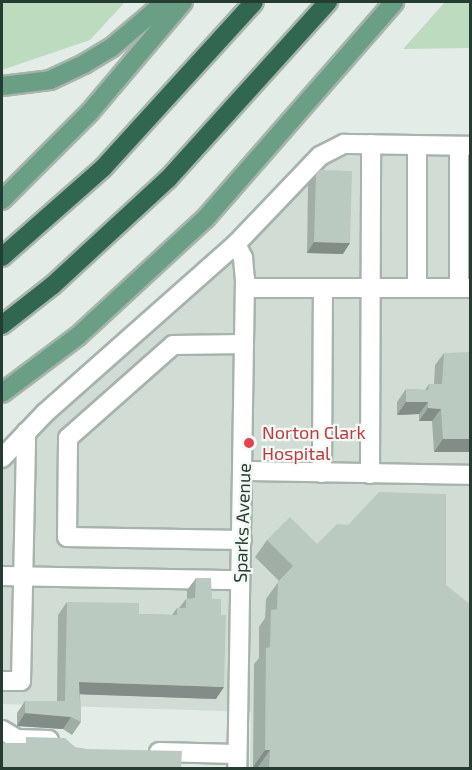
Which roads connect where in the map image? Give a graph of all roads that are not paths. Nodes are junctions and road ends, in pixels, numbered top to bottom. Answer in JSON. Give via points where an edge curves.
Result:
{"nodes":[{"id":1,"x":165,"y":2,"type":"edge"},
{"id":2,"x":183,"y":2,"type":"edge"},
{"id":3,"x":254,"y":2,"type":"edge"},
{"id":4,"x":328,"y":2,"type":"edge"},
{"id":5,"x":394,"y":2,"type":"edge"},
{"id":6,"x":2,"y":86,"type":"edge"},
{"id":7,"x":371,"y":144,"type":"junction"},
{"id":8,"x":417,"y":145,"type":"junction"},
{"id":9,"x":465,"y":146,"type":"edge"},
{"id":10,"x":2,"y":200,"type":"edge"},
{"id":11,"x":236,"y":244,"type":"junction"},
{"id":12,"x":2,"y":257,"type":"edge"},
{"id":13,"x":244,"y":288,"type":"junction"},
{"id":14,"x":323,"y":288,"type":"junction"},
{"id":15,"x":370,"y":288,"type":"junction"},
{"id":16,"x":417,"y":288,"type":"junction"},
{"id":17,"x":465,"y":288,"type":"edge"},
{"id":18,"x":2,"y":326,"type":"edge"},
{"id":19,"x":244,"y":344,"type":"junction"},
{"id":20,"x":2,"y":393,"type":"edge"},
{"id":21,"x":27,"y":432,"type":"junction"},
{"id":22,"x":2,"y":458,"type":"edge"},
{"id":23,"x":244,"y":471,"type":"junction"},
{"id":24,"x":322,"y":473,"type":"junction"},
{"id":25,"x":370,"y":474,"type":"junction"},
{"id":26,"x":471,"y":474,"type":"edge"},
{"id":27,"x":242,"y":540,"type":"junction"},
{"id":28,"x":2,"y":576,"type":"edge"},
{"id":29,"x":23,"y":576,"type":"junction"},
{"id":30,"x":240,"y":579,"type":"junction"},
{"id":31,"x":2,"y":681,"type":"edge"},
{"id":32,"x":2,"y":730,"type":"edge"},
{"id":33,"x":69,"y":749,"type":"edge"},
{"id":34,"x":136,"y":752,"type":"edge"},
{"id":35,"x":237,"y":761,"type":"edge"}],
"edges":[{"from":1,"to":6,"type":"main road","via":[[111,48],[84,64],[50,80]]},
{"from":2,"to":10,"type":"main road","via":[[90,112]]},
{"from":3,"to":12,"type":"highway","via":[[103,168]]},
{"from":4,"to":18,"type":"highway","via":[[168,179],[53,285]]},
{"from":5,"to":20,"type":"main road","via":[[205,219],[86,329]]},
{"from":7,"to":8,"type":"street"},
{"from":7,"to":11,"type":"street","via":[[344,144],[304,170]]},
{"from":7,"to":15,"type":"street"},
{"from":8,"to":9,"type":"street"},
{"from":8,"to":16,"type":"street"},
{"from":9,"to":17,"type":"street"},
{"from":11,"to":13,"type":"street","name":"Sparks Avenue","via":[[243,258]]},
{"from":11,"to":21,"type":"street"},
{"from":13,"to":14,"type":"street"},
{"from":13,"to":19,"type":"street","name":"Sparks Avenue"},
{"from":14,"to":15,"type":"street"},
{"from":14,"to":24,"type":"street"},
{"from":15,"to":16,"type":"street"},
{"from":15,"to":25,"type":"street"},
{"from":16,"to":17,"type":"street"},
{"from":19,"to":23,"type":"street","name":"Sparks Avenue"},
{"from":19,"to":27,"type":"street","via":[[173,345],[68,438],[67,504],[67,537]]},
{"from":21,"to":22,"type":"street"},
{"from":21,"to":29,"type":"street"},
{"from":23,"to":24,"type":"street"},
{"from":23,"to":27,"type":"street","name":"Sparks Avenue"},
{"from":24,"to":25,"type":"street"},
{"from":25,"to":26,"type":"street"},
{"from":27,"to":30,"type":"street","name":"Sparks Avenue"},
{"from":28,"to":29,"type":"street"},
{"from":29,"to":30,"type":"street"},
{"from":29,"to":31,"type":"street","via":[[21,681]]},
{"from":30,"to":35,"type":"street","name":"Sparks Avenue"},
{"from":32,"to":33,"type":"street","via":[[17,739],[62,740]]},
{"from":34,"to":35,"type":"street"}]}
